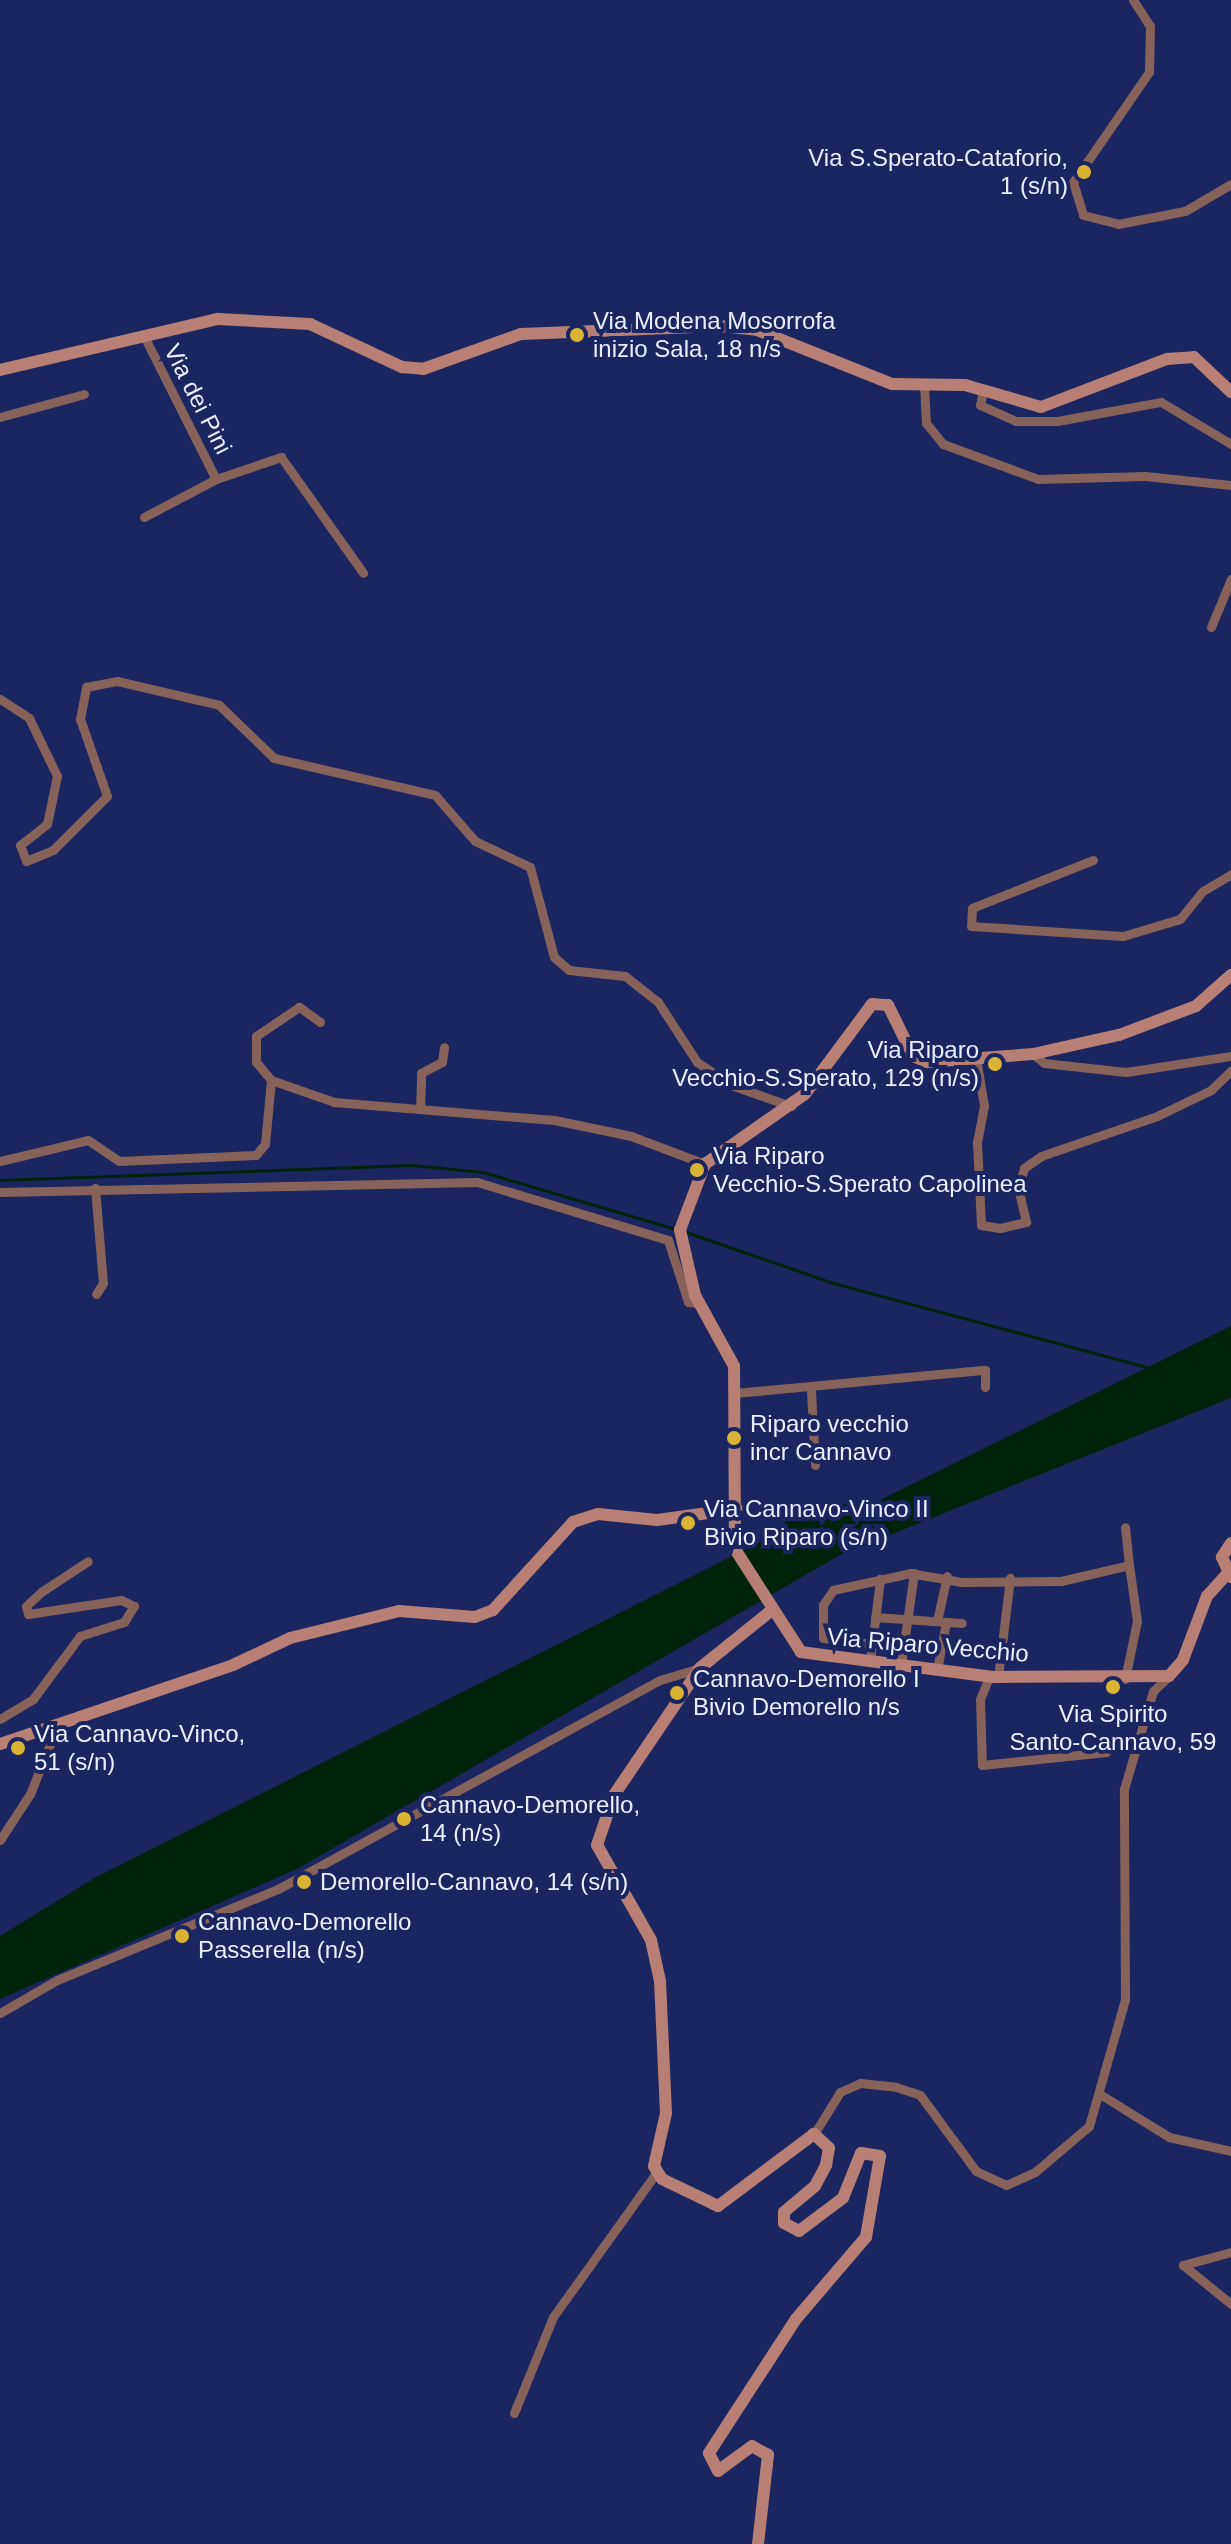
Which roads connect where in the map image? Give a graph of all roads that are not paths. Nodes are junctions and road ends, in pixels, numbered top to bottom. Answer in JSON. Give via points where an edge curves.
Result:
{"nodes":[{"id":1,"x":1133,"y":0,"type":"edge"},
{"id":2,"x":1231,"y":184,"type":"edge"},
{"id":3,"x":145,"y":338,"type":"junction"},
{"id":4,"x":0,"y":370,"type":"edge"},
{"id":5,"x":924,"y":385,"type":"junction"},
{"id":6,"x":983,"y":390,"type":"junction"},
{"id":7,"x":1231,"y":392,"type":"edge"},
{"id":8,"x":84,"y":394,"type":"dead end"},
{"id":9,"x":0,"y":417,"type":"edge"},
{"id":10,"x":1231,"y":444,"type":"edge"},
{"id":11,"x":216,"y":479,"type":"junction"},
{"id":12,"x":1231,"y":485,"type":"edge"},
{"id":13,"x":144,"y":517,"type":"dead end"},
{"id":14,"x":363,"y":573,"type":"dead end"},
{"id":15,"x":1231,"y":579,"type":"edge"},
{"id":16,"x":1211,"y":627,"type":"dead end"},
{"id":17,"x":0,"y":699,"type":"edge"},
{"id":18,"x":1093,"y":860,"type":"dead end"},
{"id":19,"x":1231,"y":874,"type":"edge"},
{"id":20,"x":1231,"y":975,"type":"edge"},
{"id":21,"x":320,"y":1022,"type":"dead end"},
{"id":22,"x":444,"y":1047,"type":"dead end"},
{"id":23,"x":1033,"y":1054,"type":"junction"},
{"id":24,"x":1231,"y":1056,"type":"edge"},
{"id":25,"x":976,"y":1058,"type":"junction"},
{"id":26,"x":1231,"y":1071,"type":"edge"},
{"id":27,"x":271,"y":1080,"type":"junction"},
{"id":28,"x":791,"y":1106,"type":"junction"},
{"id":29,"x":420,"y":1109,"type":"junction"},
{"id":30,"x":0,"y":1161,"type":"edge"},
{"id":31,"x":705,"y":1164,"type":"junction"},
{"id":32,"x":95,"y":1188,"type":"junction"},
{"id":33,"x":0,"y":1192,"type":"edge"},
{"id":34,"x":96,"y":1294,"type":"dead end"},
{"id":35,"x":697,"y":1299,"type":"junction"},
{"id":36,"x":985,"y":1387,"type":"dead end"},
{"id":37,"x":811,"y":1391,"type":"junction"},
{"id":38,"x":735,"y":1393,"type":"junction"},
{"id":39,"x":815,"y":1465,"type":"dead end"},
{"id":40,"x":737,"y":1509,"type":"junction"},
{"id":41,"x":1125,"y":1527,"type":"dead end"},
{"id":42,"x":1231,"y":1543,"type":"edge"},
{"id":43,"x":88,"y":1561,"type":"dead end"},
{"id":44,"x":1129,"y":1565,"type":"junction"},
{"id":45,"x":914,"y":1573,"type":"junction"},
{"id":46,"x":1229,"y":1575,"type":"edge"},
{"id":47,"x":947,"y":1576,"type":"junction"},
{"id":48,"x":1010,"y":1578,"type":"junction"},
{"id":49,"x":880,"y":1579,"type":"junction"},
{"id":50,"x":770,"y":1607,"type":"junction"},
{"id":51,"x":875,"y":1617,"type":"junction"},
{"id":52,"x":907,"y":1621,"type":"junction"},
{"id":53,"x":942,"y":1622,"type":"junction"},
{"id":54,"x":962,"y":1623,"type":"dead end"},
{"id":55,"x":872,"y":1644,"type":"junction"},
{"id":56,"x":870,"y":1661,"type":"junction"},
{"id":57,"x":901,"y":1665,"type":"junction"},
{"id":58,"x":700,"y":1668,"type":"junction"},
{"id":59,"x":937,"y":1670,"type":"junction"},
{"id":60,"x":1169,"y":1676,"type":"junction"},
{"id":61,"x":994,"y":1677,"type":"junction"},
{"id":62,"x":1125,"y":1679,"type":"junction"},
{"id":63,"x":0,"y":1719,"type":"edge"},
{"id":64,"x":57,"y":1727,"type":"junction"},
{"id":65,"x":0,"y":1744,"type":"edge"},
{"id":66,"x":1106,"y":1752,"type":"dead end"},
{"id":67,"x":0,"y":1840,"type":"edge"},
{"id":68,"x":0,"y":2013,"type":"edge"},
{"id":69,"x":1103,"y":2096,"type":"junction"},
{"id":70,"x":814,"y":2134,"type":"junction"},
{"id":71,"x":1231,"y":2151,"type":"edge"},
{"id":72,"x":656,"y":2173,"type":"junction"},
{"id":73,"x":1231,"y":2252,"type":"edge"},
{"id":74,"x":1231,"y":2304,"type":"edge"},
{"id":75,"x":514,"y":2413,"type":"dead end"},
{"id":76,"x":758,"y":2544,"type":"edge"}],
"edges":[{"from":1,"to":2,"type":"street","via":[[1150,26],[1149,72],[1073,182],[1083,215],[1118,224],[1185,211]]},
{"from":3,"to":4,"type":"street"},
{"from":3,"to":5,"type":"street","via":[[218,319],[310,324],[402,367],[423,369],[521,334],[720,326],[757,330],[892,384]]},
{"from":3,"to":11,"type":"street","name":"Via dei Pini"},
{"from":5,"to":6,"type":"street"},
{"from":5,"to":12,"type":"street","via":[[926,423],[943,444],[1038,479],[1145,476]]},
{"from":6,"to":7,"type":"street","via":[[1041,407],[1167,359],[1194,357]]},
{"from":6,"to":10,"type":"street","via":[[980,405],[1016,421],[1057,421],[1161,402]]},
{"from":8,"to":9,"type":"street"},
{"from":11,"to":13,"type":"street"},
{"from":11,"to":14,"type":"street","via":[[287,460]]},
{"from":15,"to":16,"type":"street","via":[[1222,586]]},
{"from":17,"to":28,"type":"street","via":[[29,718],[57,776],[47,824],[20,845],[26,861],[53,850],[107,796],[80,719],[86,687],[117,681],[219,705],[274,758],[435,795],[475,841],[530,867],[548,940],[561,964],[625,976],[658,1002],[697,1062],[731,1085]]},
{"from":18,"to":19,"type":"street","via":[[972,908],[971,926],[1123,936],[1180,919],[1203,891]]},
{"from":20,"to":23,"type":"street","name":"Via Riparo Vecchio","via":[[1196,1006],[1119,1035]]},
{"from":21,"to":27,"type":"street","via":[[299,1007],[256,1036],[256,1062]]},
{"from":22,"to":29,"type":"street","via":[[442,1062],[421,1073]]},
{"from":23,"to":24,"type":"street","via":[[1044,1063],[1126,1072]]},
{"from":23,"to":25,"type":"street","name":"Via Riparo Vecchio"},
{"from":25,"to":26,"type":"street","via":[[984,1106],[977,1143],[981,1225],[1000,1228],[1026,1222],[1018,1188],[1024,1168],[1041,1156],[1157,1116],[1211,1090]]},
{"from":25,"to":28,"type":"street","name":"Via Riparo Vecchio","via":[[913,1056],[888,1005],[872,1004]]},
{"from":27,"to":29,"type":"street","via":[[334,1102]]},
{"from":27,"to":30,"type":"street","via":[[265,1144],[256,1155],[119,1161],[88,1140]]},
{"from":28,"to":31,"type":"street","name":"Via Riparo Vecchio"},
{"from":29,"to":31,"type":"street","via":[[554,1120],[643,1139]]},
{"from":31,"to":35,"type":"street","name":"Via Riparo Vecchio","via":[[680,1230]]},
{"from":32,"to":33,"type":"street"},
{"from":32,"to":34,"type":"street","via":[[103,1283]]},
{"from":32,"to":35,"type":"street","via":[[477,1182],[668,1240],[688,1302]]},
{"from":35,"to":38,"type":"street","name":"Via Riparo Vecchio","via":[[734,1366]]},
{"from":36,"to":37,"type":"street","via":[[985,1370]]},
{"from":37,"to":38,"type":"street"},
{"from":37,"to":39,"type":"street"},
{"from":38,"to":40,"type":"street","name":"Via Riparo Vecchio"},
{"from":40,"to":50,"type":"street","name":"Via Riparo Vecchio","via":[[735,1549]]},
{"from":40,"to":64,"type":"street","via":[[573,1522],[493,1610],[475,1617],[399,1611],[290,1638]]},
{"from":41,"to":44,"type":"street"},
{"from":42,"to":46,"type":"street","via":[[1222,1557]]},
{"from":43,"to":63,"type":"street","via":[[41,1592],[26,1606],[28,1614],[121,1600],[134,1606],[117,1626],[80,1636],[26,1706]]},
{"from":44,"to":48,"type":"street","via":[[1061,1581]]},
{"from":44,"to":62,"type":"street","via":[[1137,1621]]},
{"from":45,"to":47,"type":"street"},
{"from":45,"to":49,"type":"street"},
{"from":45,"to":52,"type":"street"},
{"from":46,"to":60,"type":"street","via":[[1207,1596],[1183,1660]]},
{"from":47,"to":48,"type":"street"},
{"from":47,"to":53,"type":"street"},
{"from":48,"to":61,"type":"street"},
{"from":49,"to":51,"type":"street"},
{"from":49,"to":55,"type":"street","via":[[833,1590],[819,1629],[831,1642]]},
{"from":50,"to":56,"type":"street","name":"Via Riparo Vecchio","via":[[801,1652]]},
{"from":50,"to":58,"type":"street"},
{"from":51,"to":52,"type":"street"},
{"from":51,"to":55,"type":"street"},
{"from":52,"to":53,"type":"street"},
{"from":52,"to":57,"type":"street"},
{"from":53,"to":54,"type":"street"},
{"from":53,"to":59,"type":"street"},
{"from":55,"to":56,"type":"street"},
{"from":56,"to":57,"type":"street","name":"Via Riparo Vecchio"},
{"from":57,"to":59,"type":"street","name":"Via Riparo Vecchio"},
{"from":58,"to":68,"type":"street","via":[[660,1680],[278,1889],[57,1980]]},
{"from":58,"to":72,"type":"street","via":[[614,1795],[597,1845],[645,1928],[660,1981],[666,2113]]},
{"from":59,"to":61,"type":"street","name":"Via Riparo Vecchio"},
{"from":60,"to":62,"type":"street","name":"Via Riparo Vecchio"},
{"from":60,"to":69,"type":"street","via":[[1153,1691],[1124,1789],[1130,1938]]},
{"from":61,"to":62,"type":"street","name":"Via Riparo Vecchio"},
{"from":61,"to":66,"type":"street","via":[[980,1699],[982,1765]]},
{"from":64,"to":65,"type":"street"},
{"from":64,"to":67,"type":"street","via":[[30,1794]]},
{"from":69,"to":70,"type":"street","via":[[1080,2137],[1006,2185],[976,2171],[920,2095],[896,2087],[860,2083],[840,2092]]},
{"from":69,"to":71,"type":"street","via":[[1169,2137]]},
{"from":70,"to":72,"type":"street","via":[[718,2206]]},
{"from":70,"to":76,"type":"street","via":[[829,2148],[826,2165],[815,2186],[784,2212],[794,2231],[813,2226],[843,2198],[861,2153],[881,2163],[866,2237],[796,2319],[709,2453],[718,2471],[752,2446],[768,2455]]},
{"from":72,"to":75,"type":"street","via":[[553,2317]]},
{"from":73,"to":74,"type":"street","via":[[1183,2265]]}]}
